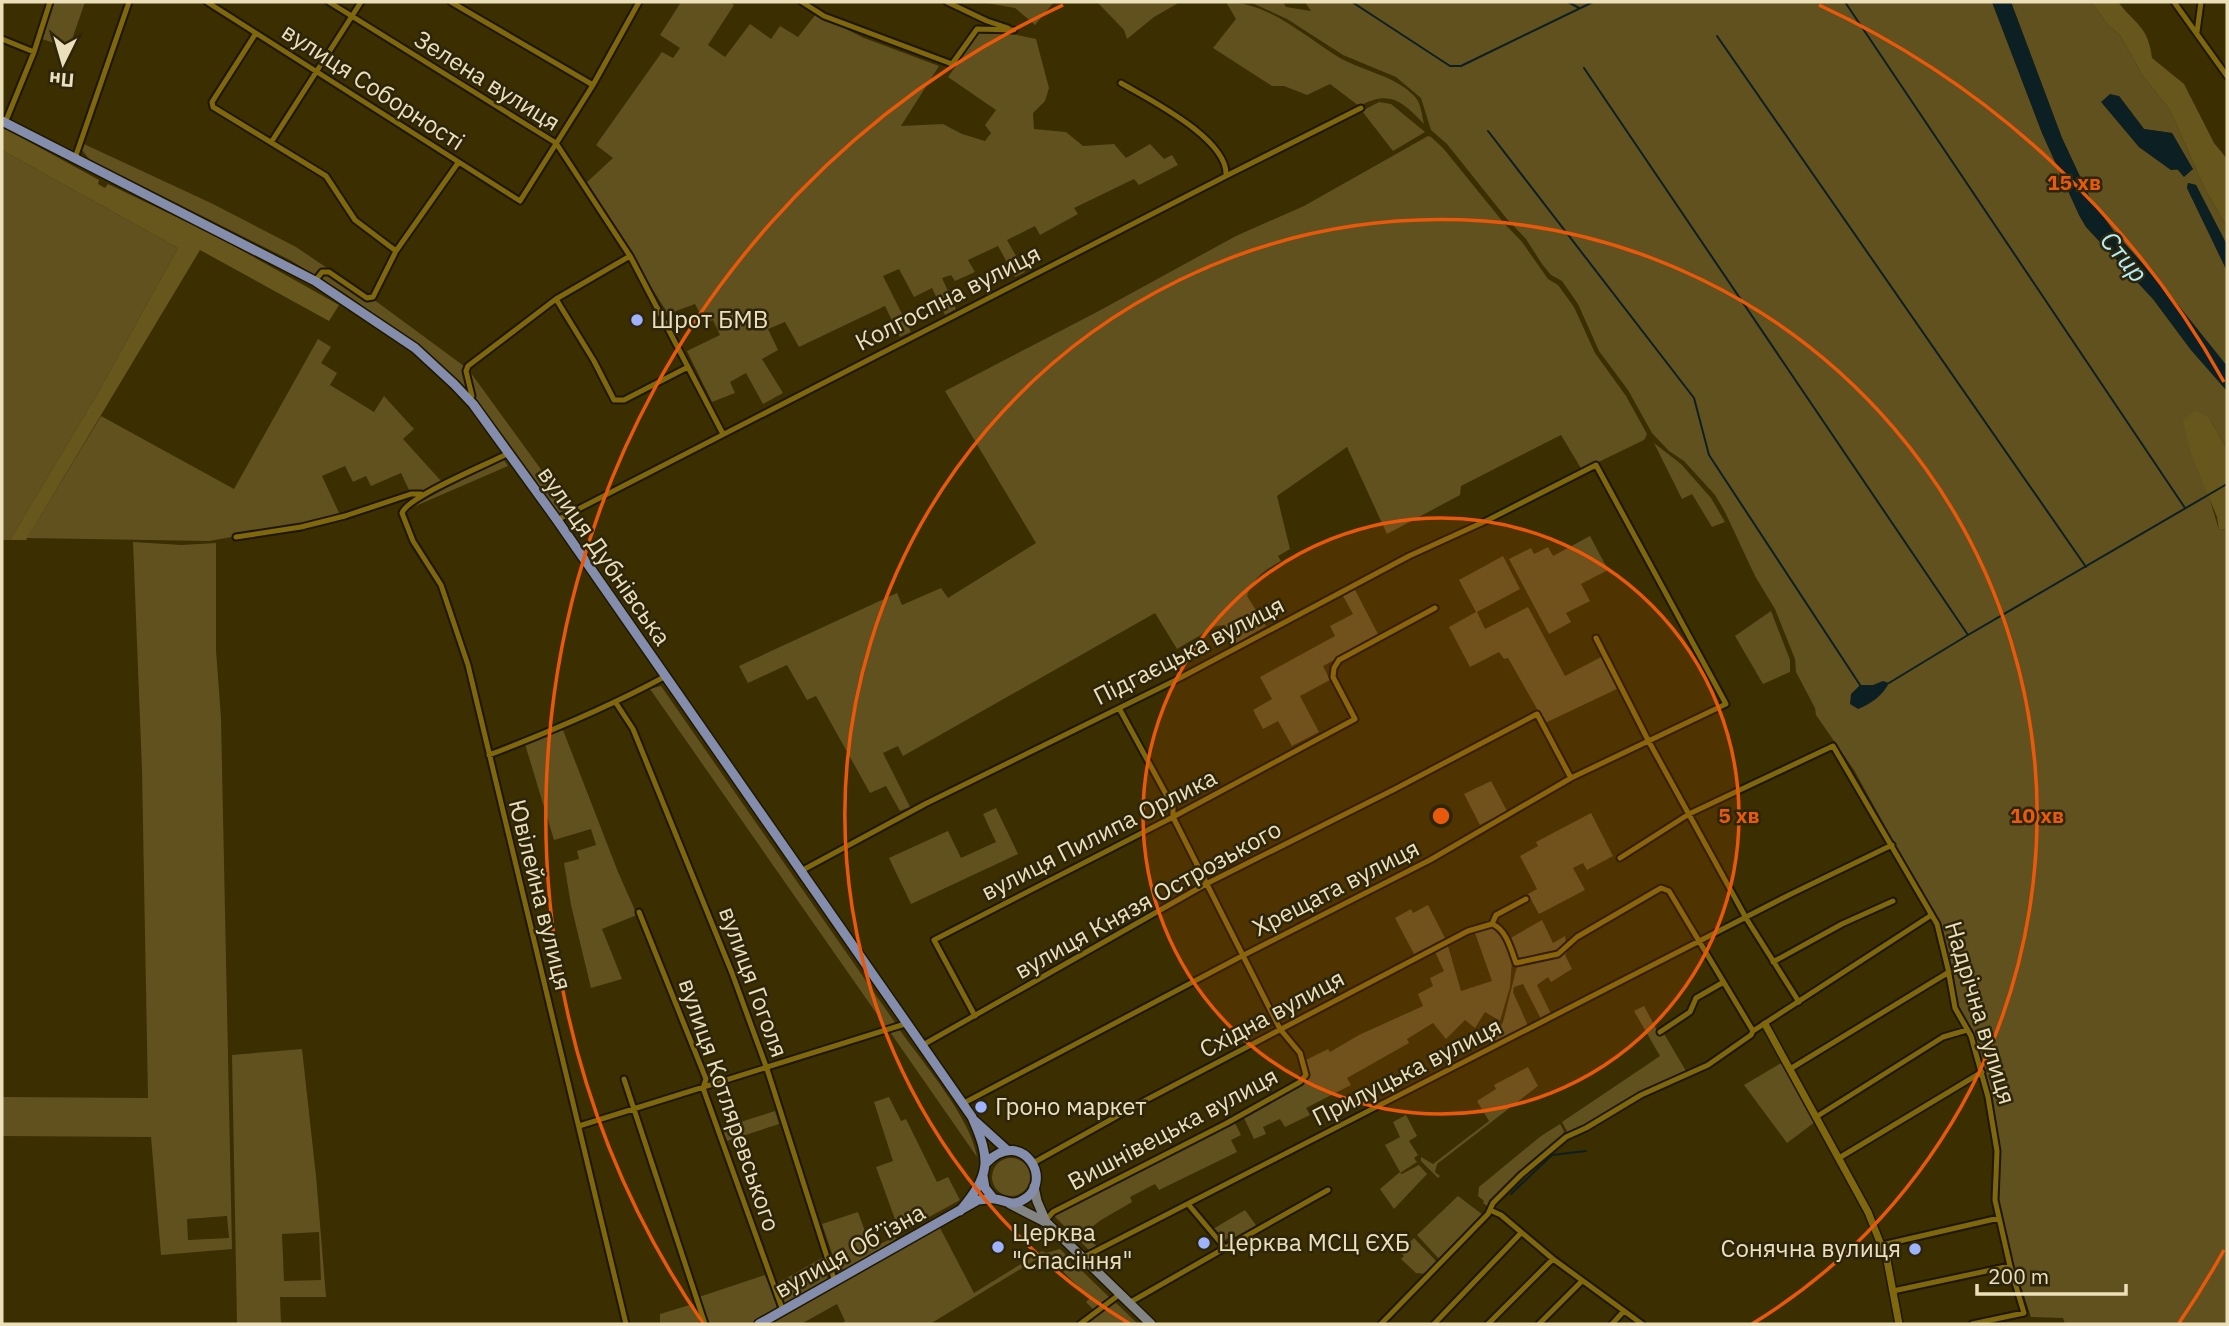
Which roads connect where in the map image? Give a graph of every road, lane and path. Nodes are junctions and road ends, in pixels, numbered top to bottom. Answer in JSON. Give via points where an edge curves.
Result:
{"nodes":[{"id":1,"x":50,"y":2,"type":"edge"},
{"id":2,"x":129,"y":2,"type":"edge"},
{"id":3,"x":207,"y":2,"type":"edge"},
{"id":4,"x":328,"y":2,"type":"edge"},
{"id":5,"x":361,"y":2,"type":"edge"},
{"id":6,"x":451,"y":2,"type":"edge"},
{"id":7,"x":639,"y":2,"type":"edge"},
{"id":8,"x":802,"y":2,"type":"edge"},
{"id":9,"x":947,"y":2,"type":"edge"},
{"id":10,"x":2175,"y":2,"type":"edge"},
{"id":11,"x":2201,"y":2,"type":"edge"},
{"id":12,"x":352,"y":17,"type":"junction"},
{"id":13,"x":2197,"y":32,"type":"junction"},
{"id":14,"x":256,"y":33,"type":"junction"},
{"id":15,"x":2,"y":39,"type":"edge"},
{"id":16,"x":33,"y":52,"type":"junction"},
{"id":17,"x":316,"y":72,"type":"junction"},
{"id":18,"x":2227,"y":76,"type":"edge"},
{"id":19,"x":1121,"y":83,"type":"dead end"},
{"id":20,"x":593,"y":85,"type":"junction"},
{"id":21,"x":1361,"y":108,"type":"dead end"},
{"id":22,"x":4,"y":122,"type":"edge"},
{"id":23,"x":272,"y":141,"type":"junction"},
{"id":24,"x":556,"y":143,"type":"junction"},
{"id":25,"x":75,"y":158,"type":"junction"},
{"id":26,"x":458,"y":163,"type":"junction"},
{"id":27,"x":1226,"y":176,"type":"junction"},
{"id":28,"x":396,"y":251,"type":"junction"},
{"id":29,"x":630,"y":256,"type":"junction"},
{"id":30,"x":315,"y":281,"type":"junction"},
{"id":31,"x":556,"y":299,"type":"junction"},
{"id":32,"x":688,"y":367,"type":"junction"},
{"id":33,"x":469,"y":400,"type":"junction"},
{"id":34,"x":723,"y":434,"type":"junction"},
{"id":35,"x":509,"y":453,"type":"junction"},
{"id":36,"x":1596,"y":465,"type":"joint"},
{"id":37,"x":424,"y":494,"type":"junction"},
{"id":38,"x":557,"y":520,"type":"junction"},
{"id":39,"x":236,"y":537,"type":"dead end"},
{"id":40,"x":1435,"y":608,"type":"dead end"},
{"id":41,"x":1596,"y":638,"type":"dead end"},
{"id":42,"x":664,"y":677,"type":"junction"},
{"id":43,"x":616,"y":703,"type":"junction"},
{"id":44,"x":1119,"y":708,"type":"junction"},
{"id":45,"x":1648,"y":740,"type":"junction"},
{"id":46,"x":489,"y":755,"type":"junction"},
{"id":47,"x":1571,"y":778,"type":"junction"},
{"id":48,"x":1689,"y":814,"type":"junction"},
{"id":49,"x":1173,"y":817,"type":"junction"},
{"id":50,"x":1892,"y":845,"type":"junction"},
{"id":51,"x":1620,"y":858,"type":"dead end"},
{"id":52,"x":800,"y":872,"type":"junction"},
{"id":53,"x":1206,"y":884,"type":"junction"},
{"id":54,"x":1526,"y":899,"type":"dead end"},
{"id":55,"x":1893,"y":901,"type":"dead end"},
{"id":56,"x":639,"y":912,"type":"dead end"},
{"id":57,"x":1930,"y":916,"type":"junction"},
{"id":58,"x":1746,"y":918,"type":"junction"},
{"id":59,"x":1492,"y":924,"type":"junction"},
{"id":60,"x":1699,"y":943,"type":"junction"},
{"id":61,"x":1242,"y":956,"type":"junction"},
{"id":62,"x":1773,"y":962,"type":"junction"},
{"id":63,"x":1949,"y":972,"type":"junction"},
{"id":64,"x":1722,"y":982,"type":"junction"},
{"id":65,"x":1799,"y":1002,"type":"junction"},
{"id":66,"x":975,"y":1016,"type":"junction"},
{"id":67,"x":905,"y":1024,"type":"junction"},
{"id":68,"x":1765,"y":1024,"type":"junction"},
{"id":69,"x":1280,"y":1029,"type":"junction"},
{"id":70,"x":1967,"y":1030,"type":"junction"},
{"id":71,"x":1753,"y":1031,"type":"junction"},
{"id":72,"x":1660,"y":1032,"type":"dead end"},
{"id":73,"x":921,"y":1046,"type":"junction"},
{"id":74,"x":767,"y":1069,"type":"junction"},
{"id":75,"x":1790,"y":1069,"type":"junction"},
{"id":76,"x":1982,"y":1072,"type":"junction"},
{"id":77,"x":624,"y":1079,"type":"dead end"},
{"id":78,"x":703,"y":1088,"type":"junction"},
{"id":79,"x":962,"y":1104,"type":"junction"},
{"id":80,"x":633,"y":1110,"type":"junction"},
{"id":81,"x":972,"y":1117,"type":"junction"},
{"id":82,"x":1816,"y":1117,"type":"junction"},
{"id":83,"x":579,"y":1126,"type":"junction"},
{"id":84,"x":1007,"y":1150,"type":"junction"},
{"id":85,"x":1839,"y":1158,"type":"junction"},
{"id":86,"x":986,"y":1163,"type":"junction"},
{"id":87,"x":1033,"y":1163,"type":"junction"},
{"id":88,"x":983,"y":1177,"type":"junction"},
{"id":89,"x":1034,"y":1187,"type":"junction"},
{"id":90,"x":1328,"y":1190,"type":"dead end"},
{"id":91,"x":993,"y":1198,"type":"junction"},
{"id":92,"x":1010,"y":1203,"type":"junction"},
{"id":93,"x":1188,"y":1204,"type":"junction"},
{"id":94,"x":1490,"y":1210,"type":"junction"},
{"id":95,"x":960,"y":1211,"type":"junction"},
{"id":96,"x":1999,"y":1218,"type":"junction"},
{"id":97,"x":1046,"y":1222,"type":"junction"},
{"id":98,"x":1521,"y":1233,"type":"junction"},
{"id":99,"x":1882,"y":1245,"type":"junction"},
{"id":100,"x":1225,"y":1248,"type":"junction"},
{"id":101,"x":1084,"y":1257,"type":"junction"},
{"id":102,"x":1553,"y":1259,"type":"junction"},
{"id":103,"x":2010,"y":1265,"type":"junction"},
{"id":104,"x":1582,"y":1280,"type":"junction"},
{"id":105,"x":835,"y":1282,"type":"junction"},
{"id":106,"x":1893,"y":1291,"type":"junction"},
{"id":107,"x":1120,"y":1294,"type":"junction"},
{"id":108,"x":1129,"y":1303,"type":"junction"},
{"id":109,"x":783,"y":1311,"type":"junction"},
{"id":110,"x":1624,"y":1311,"type":"junction"},
{"id":111,"x":1388,"y":1317,"type":"junction"},
{"id":112,"x":626,"y":1324,"type":"edge"},
{"id":113,"x":705,"y":1324,"type":"edge"},
{"id":114,"x":759,"y":1324,"type":"edge"},
{"id":115,"x":1080,"y":1324,"type":"edge"},
{"id":116,"x":1151,"y":1324,"type":"edge"},
{"id":117,"x":1381,"y":1324,"type":"edge"},
{"id":118,"x":1395,"y":1324,"type":"edge"},
{"id":119,"x":1434,"y":1324,"type":"edge"},
{"id":120,"x":1488,"y":1324,"type":"edge"},
{"id":121,"x":1539,"y":1324,"type":"edge"},
{"id":122,"x":1612,"y":1324,"type":"edge"},
{"id":123,"x":1642,"y":1324,"type":"edge"},
{"id":124,"x":1899,"y":1324,"type":"edge"},
{"id":125,"x":1972,"y":1324,"type":"edge"}],
"edges":[{"from":1,"to":16,"type":"street"},
{"from":2,"to":25,"type":"street"},
{"from":3,"to":14,"type":"street","name":"вулиця Соборності"},
{"from":4,"to":12,"type":"street","name":"Зелена вулиця"},
{"from":5,"to":12,"type":"street"},
{"from":6,"to":20,"type":"street"},
{"from":7,"to":20,"type":"street"},
{"from":8,"to":9,"type":"street","via":[[824,16],[952,64],[978,29],[1014,30]]},
{"from":10,"to":13,"type":"street"},
{"from":11,"to":13,"type":"street"},
{"from":12,"to":17,"type":"street"},
{"from":12,"to":24,"type":"street","name":"Зелена вулиця"},
{"from":13,"to":18,"type":"street"},
{"from":14,"to":17,"type":"street","name":"вулиця Соборності"},
{"from":14,"to":23,"type":"street","via":[[212,102],[213,107]]},
{"from":15,"to":16,"type":"street"},
{"from":16,"to":22,"type":"street"},
{"from":17,"to":23,"type":"street"},
{"from":17,"to":26,"type":"street","name":"вулиця Соборності"},
{"from":19,"to":27,"type":"street","via":[[1197,131],[1222,158]]},
{"from":20,"to":24,"type":"street"},
{"from":21,"to":27,"type":"street","name":"Колгоспна вулиця"},
{"from":22,"to":25,"type":"highway","name":"вулиця Дубнівська"},
{"from":23,"to":28,"type":"street","via":[[326,176],[355,220]]},
{"from":24,"to":26,"type":"street","name":"вулиця Соборності","via":[[520,201]]},
{"from":24,"to":29,"type":"street","name":"Зелена вулиця"},
{"from":25,"to":30,"type":"highway","name":"вулиця Дубнівська"},
{"from":26,"to":28,"type":"street"},
{"from":27,"to":34,"type":"street","name":"Колгоспна вулиця"},
{"from":28,"to":30,"type":"street","via":[[373,297],[367,298],[329,272],[322,272]]},
{"from":29,"to":31,"type":"street"},
{"from":29,"to":32,"type":"street","name":"Зелена вулиця"},
{"from":30,"to":33,"type":"highway","name":"вулиця Дубнівська","via":[[415,348]]},
{"from":31,"to":32,"type":"street","via":[[614,400],[624,400]]},
{"from":31,"to":33,"type":"street","via":[[468,366]]},
{"from":32,"to":34,"type":"street","name":"Зелена вулиця"},
{"from":33,"to":35,"type":"highway","name":"вулиця Дубнівська"},
{"from":34,"to":38,"type":"street","name":"Колгоспна вулиця"},
{"from":35,"to":37,"type":"street"},
{"from":35,"to":38,"type":"highway","name":"вулиця Дубнівська"},
{"from":36,"to":44,"type":"street","name":"Підгаєцька вулиця","via":[[1409,556]]},
{"from":36,"to":45,"type":"street","name":"Хрещата вулиця","via":[[1726,704]]},
{"from":37,"to":39,"type":"street","via":[[301,527]]},
{"from":37,"to":46,"type":"street","name":"Ювілейна вулиця","via":[[407,504],[402,513],[413,541],[441,585],[468,665]]},
{"from":38,"to":42,"type":"highway","name":"вулиця Дубнівська"},
{"from":40,"to":49,"type":"street","name":"вулиця Пилипа Орлика","via":[[1339,660],[1333,677],[1355,719]]},
{"from":41,"to":45,"type":"street"},
{"from":42,"to":43,"type":"street"},
{"from":42,"to":52,"type":"highway","name":"вулиця Дубнівська"},
{"from":43,"to":46,"type":"street"},
{"from":43,"to":74,"type":"street","name":"вулиця Гоголя","via":[[633,729],[691,869]]},
{"from":44,"to":49,"type":"street","via":[[1173,807]]},
{"from":44,"to":52,"type":"street","name":"Підгаєцька вулиця"},
{"from":45,"to":47,"type":"street","name":"Хрещата вулиця"},
{"from":45,"to":48,"type":"street"},
{"from":46,"to":83,"type":"street","name":"Ювілейна вулиця"},
{"from":47,"to":53,"type":"street","name":"вулиця Князя Острозького","via":[[1538,714]]},
{"from":47,"to":61,"type":"street","name":"Хрещата вулиця","via":[[1430,860]]},
{"from":48,"to":50,"type":"street","name":"Надрічна вулиця","via":[[1833,746]]},
{"from":48,"to":51,"type":"street"},
{"from":48,"to":58,"type":"street"},
{"from":49,"to":53,"type":"street"},
{"from":49,"to":66,"type":"street","name":"вулиця Пилипа Орлика","via":[[934,940]]},
{"from":50,"to":57,"type":"street","name":"Надрічна вулиця"},
{"from":50,"to":58,"type":"street","name":"Прилуцька вулиця"},
{"from":52,"to":67,"type":"highway","name":"вулиця Дубнівська"},
{"from":53,"to":61,"type":"street"},
{"from":53,"to":66,"type":"street","name":"вулиця Князя Острозького"},
{"from":54,"to":59,"type":"street","name":"Східна вулиця","via":[[1496,915]]},
{"from":55,"to":62,"type":"street"},
{"from":56,"to":78,"type":"street","name":"вулиця Котляревського","via":[[706,1079]]},
{"from":57,"to":63,"type":"street","name":"Надрічна вулиця","via":[[1937,925]]},
{"from":57,"to":65,"type":"street"},
{"from":58,"to":60,"type":"street","name":"Прилуцька вулиця"},
{"from":58,"to":62,"type":"street"},
{"from":59,"to":60,"type":"street","via":[[1502,931],[1516,963],[1558,954],[1577,937],[1661,888],[1669,891]]},
{"from":59,"to":69,"type":"street","name":"Східна вулиця","via":[[1468,931]]},
{"from":60,"to":64,"type":"street"},
{"from":60,"to":93,"type":"street","name":"Прилуцька вулиця"},
{"from":61,"to":69,"type":"street"},
{"from":61,"to":79,"type":"street","name":"Хрещата вулиця"},
{"from":62,"to":65,"type":"street"},
{"from":63,"to":70,"type":"street","name":"Надрічна вулиця","via":[[1955,1008]]},
{"from":63,"to":75,"type":"street"},
{"from":64,"to":71,"type":"street"},
{"from":64,"to":72,"type":"street","via":[[1696,998],[1690,1012]]},
{"from":65,"to":68,"type":"street"},
{"from":66,"to":73,"type":"street","name":"вулиця Князя Острозького"},
{"from":67,"to":73,"type":"highway","name":"вулиця Дубнівська"},
{"from":67,"to":74,"type":"street"},
{"from":68,"to":71,"type":"street"},
{"from":68,"to":75,"type":"street"},
{"from":69,"to":87,"type":"street","name":"Східна вулиця"},
{"from":69,"to":97,"type":"street","name":"Вишнівецька вулиця","via":[[1303,1061],[1306,1075],[1300,1082],[1053,1212]]},
{"from":70,"to":76,"type":"street","name":"Надрічна вулиця"},
{"from":70,"to":82,"type":"street","via":[[1943,1037]]},
{"from":71,"to":94,"type":"street","via":[[1708,1065],[1641,1094],[1566,1137],[1521,1175]]},
{"from":73,"to":79,"type":"highway","name":"вулиця Дубнівська"},
{"from":74,"to":78,"type":"street"},
{"from":74,"to":105,"type":"street","name":"вулиця Гоголя"},
{"from":75,"to":82,"type":"street"},
{"from":76,"to":85,"type":"street"},
{"from":76,"to":96,"type":"street","name":"Надрічна вулиця","via":[[1997,1151]]},
{"from":77,"to":80,"type":"street"},
{"from":78,"to":80,"type":"street"},
{"from":78,"to":109,"type":"street","name":"вулиця Котляревського"},
{"from":79,"to":81,"type":"highway","name":"вулиця Дубнівська"},
{"from":80,"to":83,"type":"street"},
{"from":80,"to":113,"type":"street"},
{"from":81,"to":84,"type":"highway"},
{"from":81,"to":86,"type":"highway"},
{"from":82,"to":85,"type":"street"},
{"from":83,"to":112,"type":"street","name":"Ювілейна вулиця"},
{"from":84,"to":86,"type":"highway"},
{"from":84,"to":87,"type":"highway","via":[[1018,1151]]},
{"from":85,"to":99,"type":"street"},
{"from":86,"to":88,"type":"highway"},
{"from":87,"to":89,"type":"highway"},
{"from":88,"to":91,"type":"highway"},
{"from":88,"to":95,"type":"highway"},
{"from":89,"to":92,"type":"highway","via":[[1021,1201]]},
{"from":89,"to":97,"type":"main road"},
{"from":90,"to":100,"type":"street"},
{"from":91,"to":92,"type":"highway"},
{"from":91,"to":95,"type":"highway","name":"вулиця Об’їзна","via":[[978,1200]]},
{"from":92,"to":97,"type":"main road"},
{"from":93,"to":100,"type":"street"},
{"from":93,"to":101,"type":"street","name":"Прилуцька вулиця"},
{"from":94,"to":98,"type":"street"},
{"from":94,"to":111,"type":"street"},
{"from":95,"to":105,"type":"highway","name":"вулиця Об’їзна"},
{"from":96,"to":99,"type":"street"},
{"from":96,"to":103,"type":"street","name":"Надрічна вулиця"},
{"from":97,"to":101,"type":"main road"},
{"from":98,"to":102,"type":"street"},
{"from":98,"to":119,"type":"street"},
{"from":99,"to":106,"type":"street"},
{"from":100,"to":108,"type":"street"},
{"from":101,"to":107,"type":"main road"},
{"from":102,"to":104,"type":"street"},
{"from":102,"to":120,"type":"street"},
{"from":103,"to":106,"type":"street"},
{"from":103,"to":125,"type":"street","name":"Надрічна вулиця","via":[[2024,1313]]},
{"from":104,"to":110,"type":"street"},
{"from":104,"to":121,"type":"street"},
{"from":105,"to":109,"type":"highway","name":"вулиця Об’їзна"},
{"from":106,"to":124,"type":"street"},
{"from":107,"to":108,"type":"main road"},
{"from":107,"to":115,"type":"street"},
{"from":108,"to":116,"type":"main road"},
{"from":109,"to":114,"type":"highway","name":"вулиця Об’їзна"},
{"from":110,"to":122,"type":"street"},
{"from":110,"to":123,"type":"street"},
{"from":111,"to":117,"type":"street"},
{"from":111,"to":118,"type":"street"}]}
